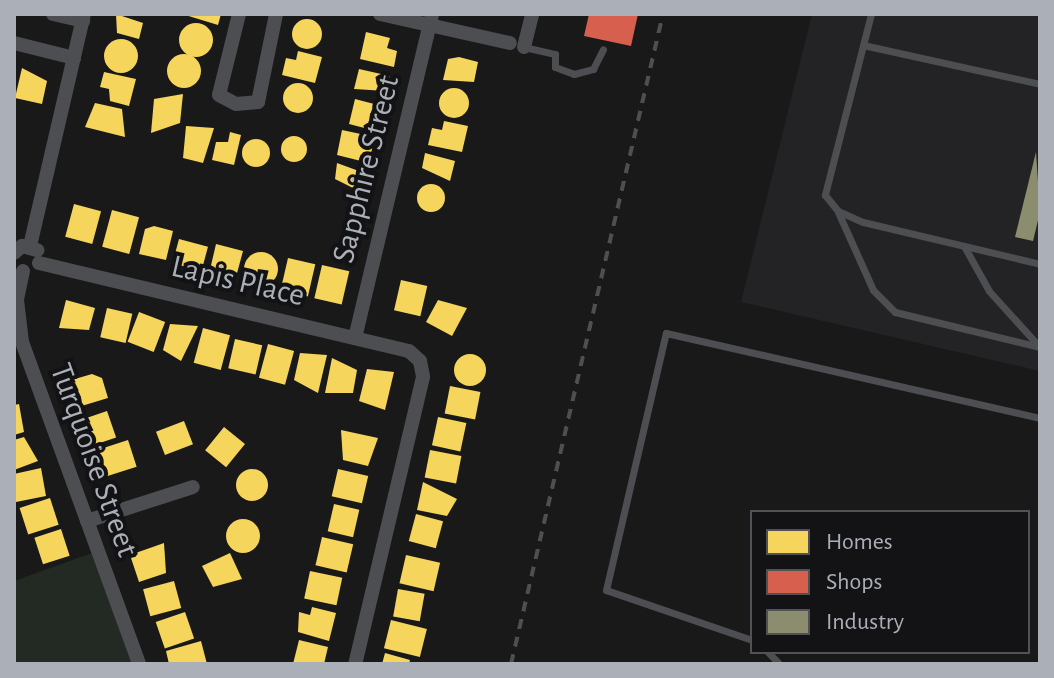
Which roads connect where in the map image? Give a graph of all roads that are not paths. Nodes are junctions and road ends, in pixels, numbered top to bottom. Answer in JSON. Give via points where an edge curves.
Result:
{"nodes":[{"id":1,"x":53,"y":14,"type":"edge"},
{"id":2,"x":239,"y":14,"type":"edge"},
{"id":3,"x":276,"y":14,"type":"edge"},
{"id":4,"x":380,"y":14,"type":"edge"},
{"id":5,"x":532,"y":14,"type":"edge"},
{"id":6,"x":871,"y":14,"type":"edge"},
{"id":7,"x":84,"y":18,"type":"edge"},
{"id":8,"x":431,"y":19,"type":"edge"},
{"id":9,"x":14,"y":43,"type":"edge"},
{"id":10,"x":517,"y":45,"type":"junction"},
{"id":11,"x":863,"y":45,"type":"junction"},
{"id":12,"x":603,"y":49,"type":"dead end"},
{"id":13,"x":74,"y":58,"type":"junction"},
{"id":14,"x":1040,"y":84,"type":"edge"},
{"id":15,"x":838,"y":211,"type":"junction"},
{"id":16,"x":30,"y":246,"type":"junction"},
{"id":17,"x":964,"y":246,"type":"junction"},
{"id":18,"x":14,"y":253,"type":"edge"},
{"id":19,"x":39,"y":263,"type":"junction"},
{"id":20,"x":1040,"y":264,"type":"edge"},
{"id":21,"x":19,"y":267,"type":"edge"},
{"id":22,"x":355,"y":338,"type":"junction"},
{"id":23,"x":1040,"y":346,"type":"edge"},
{"id":24,"x":1040,"y":418,"type":"edge"},
{"id":25,"x":193,"y":487,"type":"dead end"},
{"id":26,"x":87,"y":521,"type":"junction"},
{"id":27,"x":750,"y":639,"type":"edge"},
{"id":28,"x":139,"y":664,"type":"edge"},
{"id":29,"x":355,"y":664,"type":"edge"}],
"edges":[{"from":1,"to":7,"type":"street"},
{"from":2,"to":3,"type":"street","via":[[219,95],[236,104],[258,102]]},
{"from":4,"to":8,"type":"street"},
{"from":5,"to":10,"type":"street"},
{"from":6,"to":11,"type":"lane"},
{"from":7,"to":13,"type":"street"},
{"from":8,"to":10,"type":"street"},
{"from":8,"to":22,"type":"street","name":"Sapphire Street"},
{"from":9,"to":13,"type":"street"},
{"from":10,"to":12,"type":"lane","via":[[555,54],[555,67],[574,74],[593,69]]},
{"from":11,"to":14,"type":"lane"},
{"from":11,"to":15,"type":"lane","via":[[825,195]]},
{"from":13,"to":16,"type":"street"},
{"from":15,"to":17,"type":"lane"},
{"from":15,"to":23,"type":"lane","via":[[873,290],[895,312]]},
{"from":16,"to":18,"type":"street"},
{"from":16,"to":19,"type":"street"},
{"from":17,"to":20,"type":"lane"},
{"from":17,"to":23,"type":"lane","via":[[989,291]]},
{"from":19,"to":21,"type":"street"},
{"from":19,"to":22,"type":"street","name":"Lapis Place"},
{"from":21,"to":26,"type":"street","name":"Turquoise Street","via":[[22,342]]},
{"from":22,"to":29,"type":"street","name":"Lapis Place","via":[[409,351],[420,361],[423,377]]},
{"from":24,"to":27,"type":"lane","via":[[666,333],[606,590]]},
{"from":25,"to":26,"type":"street"},
{"from":26,"to":28,"type":"street","name":"Turquoise Street"}]}
